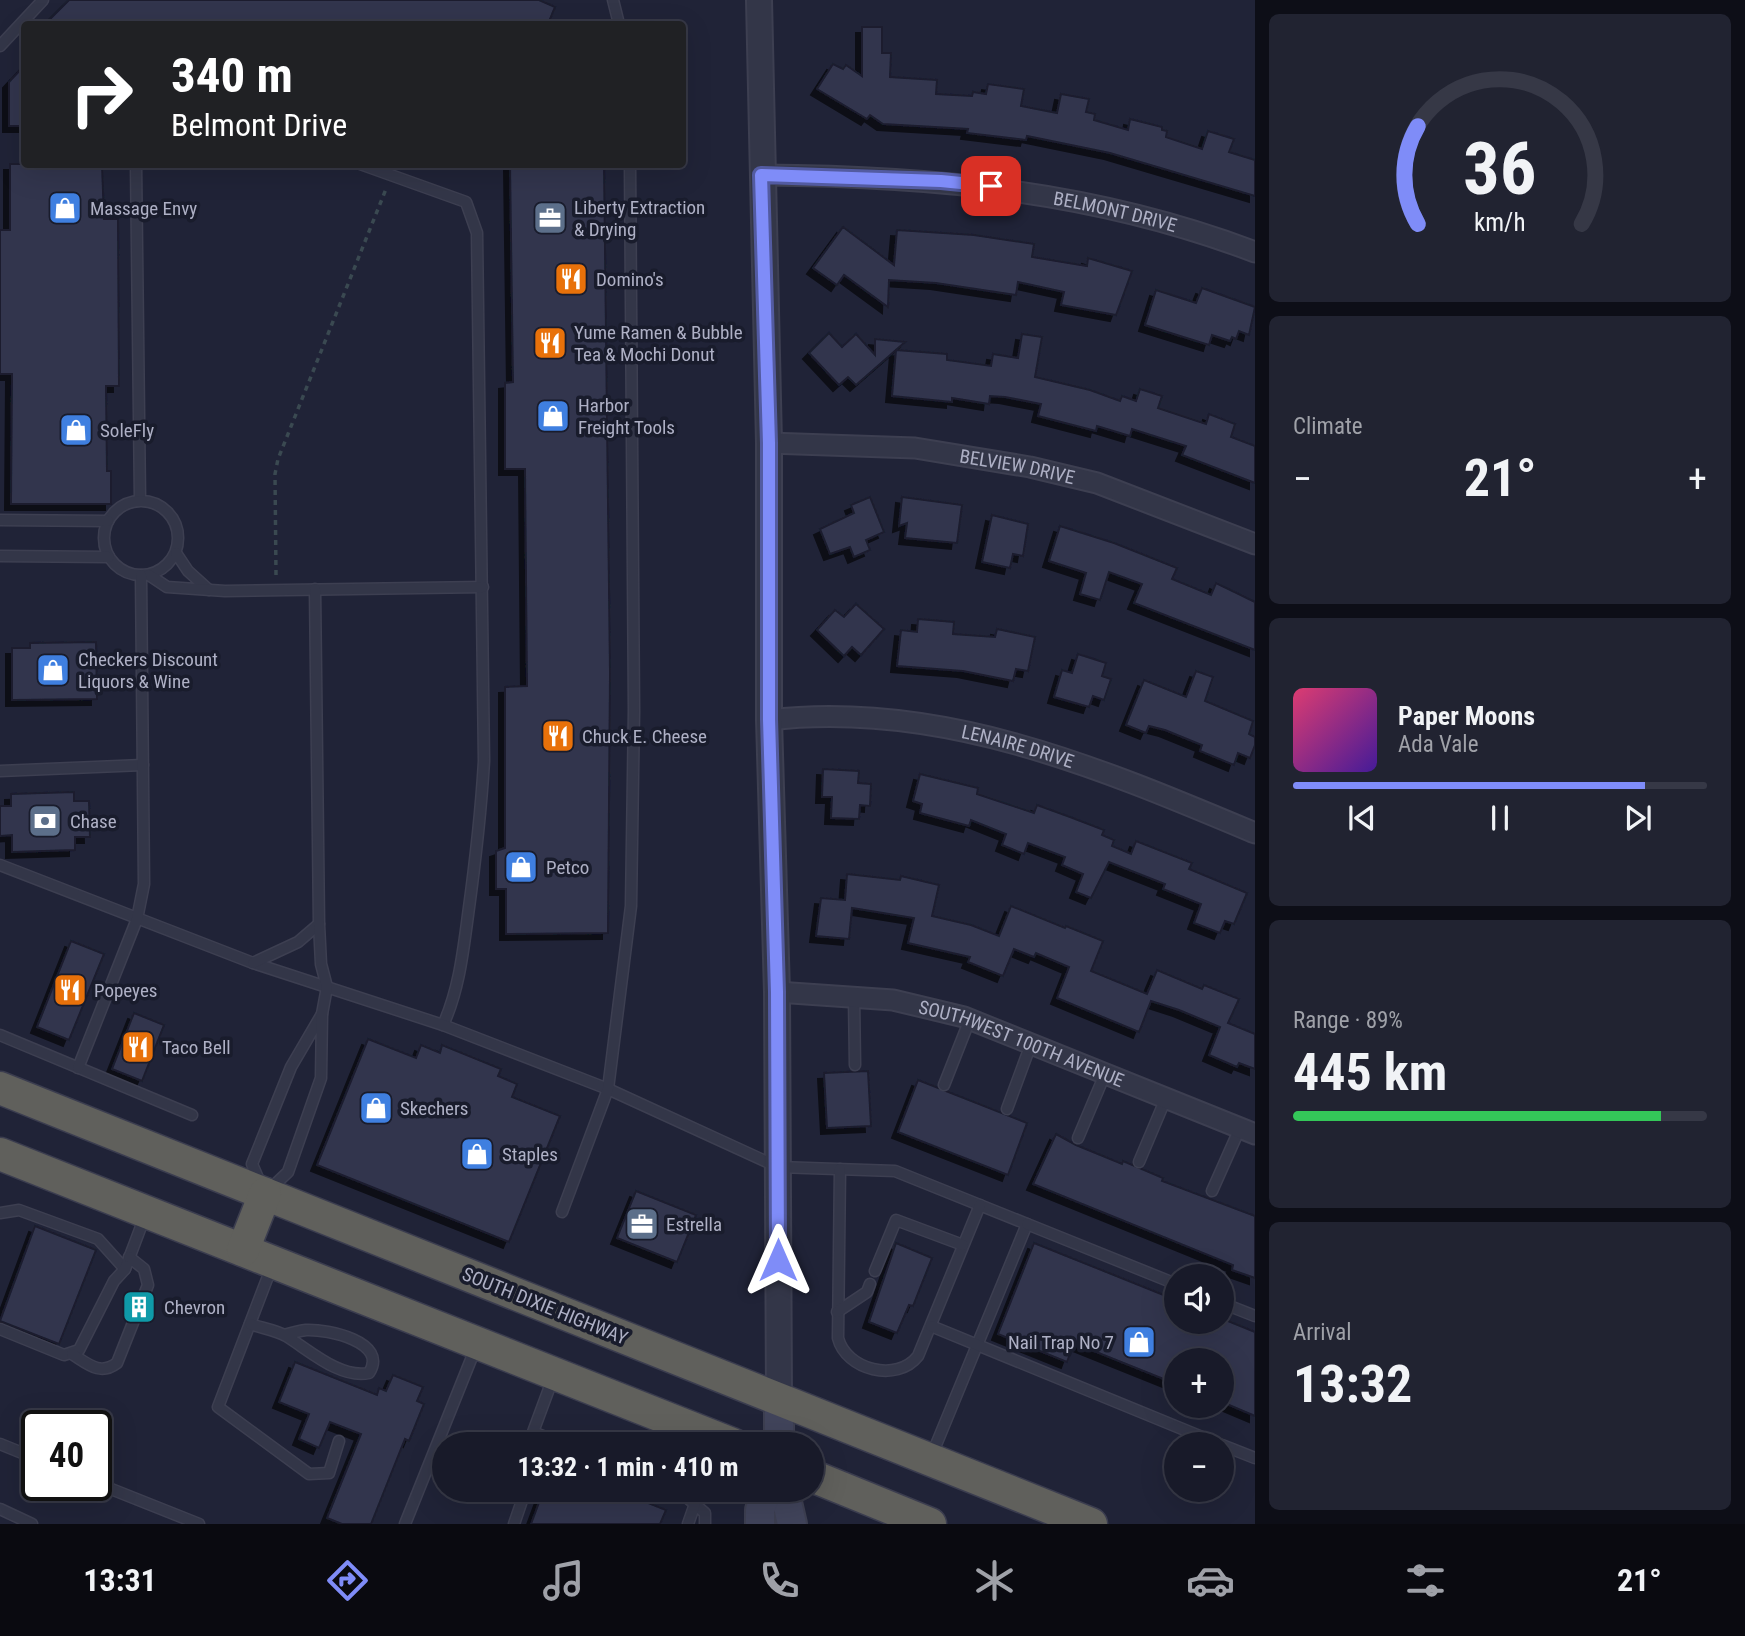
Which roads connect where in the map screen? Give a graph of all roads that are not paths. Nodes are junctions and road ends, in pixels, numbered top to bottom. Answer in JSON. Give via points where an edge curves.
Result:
{"nodes":[{"id":1,"x":43,"y":0,"type":"edge"},
{"id":2,"x":613,"y":0,"type":"edge"},
{"id":3,"x":759,"y":0,"type":"edge"},
{"id":4,"x":23,"y":21,"type":"edge"},
{"id":5,"x":618,"y":21,"type":"edge"},
{"id":6,"x":21,"y":24,"type":"edge"},
{"id":7,"x":0,"y":46,"type":"edge"},
{"id":8,"x":136,"y":168,"type":"edge"},
{"id":9,"x":371,"y":168,"type":"edge"},
{"id":10,"x":629,"y":168,"type":"edge"},
{"id":11,"x":761,"y":175,"type":"junction"},
{"id":12,"x":1255,"y":252,"type":"edge"},
{"id":13,"x":769,"y":443,"type":"junction"},
{"id":14,"x":140,"y":500,"type":"junction"},
{"id":15,"x":0,"y":520,"type":"edge"},
{"id":16,"x":108,"y":522,"type":"junction"},
{"id":17,"x":1255,"y":544,"type":"edge"},
{"id":18,"x":176,"y":553,"type":"junction"},
{"id":19,"x":0,"y":556,"type":"edge"},
{"id":20,"x":109,"y":557,"type":"junction"},
{"id":21,"x":145,"y":575,"type":"junction"},
{"id":22,"x":483,"y":587,"type":"junction"},
{"id":23,"x":316,"y":589,"type":"junction"},
{"id":24,"x":209,"y":590,"type":"junction"},
{"id":25,"x":769,"y":719,"type":"junction"},
{"id":26,"x":143,"y":765,"type":"junction"},
{"id":27,"x":0,"y":771,"type":"edge"},
{"id":28,"x":1255,"y":832,"type":"edge"},
{"id":29,"x":0,"y":864,"type":"edge"},
{"id":30,"x":137,"y":919,"type":"junction"},
{"id":31,"x":319,"y":924,"type":"junction"},
{"id":32,"x":253,"y":963,"type":"junction"},
{"id":33,"x":327,"y":987,"type":"junction"},
{"id":34,"x":777,"y":992,"type":"junction"},
{"id":35,"x":854,"y":997,"type":"junction"},
{"id":36,"x":322,"y":1014,"type":"junction"},
{"id":37,"x":970,"y":1020,"type":"junction"},
{"id":38,"x":443,"y":1025,"type":"junction"},
{"id":39,"x":0,"y":1035,"type":"edge"},
{"id":40,"x":1031,"y":1044,"type":"junction"},
{"id":41,"x":855,"y":1065,"type":"dead end"},
{"id":42,"x":78,"y":1068,"type":"junction"},
{"id":43,"x":1105,"y":1074,"type":"junction"},
{"id":44,"x":944,"y":1085,"type":"dead end"},
{"id":45,"x":0,"y":1088,"type":"edge"},
{"id":46,"x":608,"y":1089,"type":"junction"},
{"id":47,"x":1166,"y":1098,"type":"junction"},
{"id":48,"x":1007,"y":1109,"type":"dead end"},
{"id":49,"x":192,"y":1115,"type":"dead end"},
{"id":50,"x":1247,"y":1131,"type":"edge"},
{"id":51,"x":1078,"y":1138,"type":"dead end"},
{"id":52,"x":0,"y":1154,"type":"edge"},
{"id":53,"x":1139,"y":1162,"type":"dead end"},
{"id":54,"x":778,"y":1167,"type":"junction"},
{"id":55,"x":840,"y":1169,"type":"junction"},
{"id":56,"x":1212,"y":1191,"type":"dead end"},
{"id":57,"x":265,"y":1194,"type":"junction"},
{"id":58,"x":980,"y":1205,"type":"junction"},
{"id":59,"x":147,"y":1212,"type":"junction"},
{"id":60,"x":562,"y":1212,"type":"dead end"},
{"id":61,"x":0,"y":1213,"type":"edge"},
{"id":62,"x":1027,"y":1224,"type":"junction"},
{"id":63,"x":963,"y":1245,"type":"junction"},
{"id":64,"x":243,"y":1250,"type":"junction"},
{"id":65,"x":129,"y":1257,"type":"junction"},
{"id":66,"x":274,"y":1262,"type":"junction"},
{"id":67,"x":125,"y":1269,"type":"junction"},
{"id":68,"x":875,"y":1271,"type":"dead end"},
{"id":69,"x":1164,"y":1279,"type":"edge"},
{"id":70,"x":870,"y":1284,"type":"dead end"},
{"id":71,"x":1234,"y":1308,"type":"edge"},
{"id":72,"x":837,"y":1312,"type":"junction"},
{"id":73,"x":1255,"y":1316,"type":"edge"},
{"id":74,"x":250,"y":1324,"type":"junction"},
{"id":75,"x":931,"y":1326,"type":"junction"},
{"id":76,"x":0,"y":1329,"type":"edge"},
{"id":77,"x":284,"y":1335,"type":"junction"},
{"id":78,"x":478,"y":1343,"type":"junction"},
{"id":79,"x":977,"y":1347,"type":"junction"},
{"id":80,"x":72,"y":1354,"type":"junction"},
{"id":81,"x":555,"y":1374,"type":"junction"},
{"id":82,"x":779,"y":1400,"type":"junction"},
{"id":83,"x":533,"y":1432,"type":"edge"},
{"id":84,"x":702,"y":1432,"type":"edge"},
{"id":85,"x":779,"y":1432,"type":"edge"},
{"id":86,"x":1190,"y":1432,"type":"edge"},
{"id":87,"x":339,"y":1441,"type":"dead end"},
{"id":88,"x":0,"y":1444,"type":"edge"},
{"id":89,"x":1234,"y":1450,"type":"edge"},
{"id":90,"x":21,"y":1453,"type":"edge"},
{"id":91,"x":1255,"y":1458,"type":"edge"},
{"id":92,"x":930,"y":1460,"type":"junction"},
{"id":93,"x":824,"y":1481,"type":"edge"},
{"id":94,"x":112,"y":1489,"type":"edge"},
{"id":95,"x":522,"y":1502,"type":"edge"},
{"id":96,"x":693,"y":1502,"type":"edge"},
{"id":97,"x":763,"y":1502,"type":"edge"},
{"id":98,"x":787,"y":1502,"type":"edge"},
{"id":99,"x":695,"y":1504,"type":"junction"},
{"id":100,"x":0,"y":1509,"type":"edge"},
{"id":101,"x":32,"y":1524,"type":"edge"},
{"id":102,"x":199,"y":1524,"type":"edge"},
{"id":103,"x":405,"y":1524,"type":"edge"},
{"id":104,"x":514,"y":1524,"type":"edge"},
{"id":105,"x":688,"y":1524,"type":"edge"},
{"id":106,"x":705,"y":1524,"type":"edge"},
{"id":107,"x":760,"y":1524,"type":"edge"},
{"id":108,"x":792,"y":1524,"type":"edge"},
{"id":109,"x":930,"y":1524,"type":"edge"},
{"id":110,"x":1091,"y":1524,"type":"edge"}],
"edges":[{"from":1,"to":4,"type":"lane"},
{"from":2,"to":5,"type":"lane"},
{"from":3,"to":11,"type":"street"},
{"from":6,"to":7,"type":"lane"},
{"from":8,"to":14,"type":"lane"},
{"from":9,"to":22,"type":"lane","via":[[466,202],[473,216]]},
{"from":10,"to":46,"type":"lane","via":[[634,697],[631,906]]},
{"from":11,"to":12,"type":"street","name":"BELMONT DRIVE","via":[[941,181],[1004,188],[1100,206]]},
{"from":11,"to":13,"type":"street"},
{"from":13,"to":17,"type":"street","name":"BELVIEW DRIVE","via":[[915,448],[1030,467],[1097,483]]},
{"from":13,"to":25,"type":"street"},
{"from":14,"to":16,"type":"lane","via":[[121,506]]},
{"from":14,"to":18,"type":"lane","via":[[170,513],[178,532]]},
{"from":15,"to":16,"type":"lane"},
{"from":16,"to":20,"type":"lane","via":[[104,539]]},
{"from":18,"to":21,"type":"lane","via":[[169,563]]},
{"from":18,"to":24,"type":"lane"},
{"from":19,"to":20,"type":"lane"},
{"from":20,"to":21,"type":"lane","via":[[123,571]]},
{"from":21,"to":24,"type":"lane","via":[[167,587]]},
{"from":21,"to":26,"type":"lane"},
{"from":22,"to":23,"type":"lane"},
{"from":22,"to":38,"type":"lane","via":[[480,820],[463,952]]},
{"from":23,"to":24,"type":"lane"},
{"from":23,"to":31,"type":"lane"},
{"from":25,"to":28,"type":"street","name":"LENAIRE DRIVE","via":[[846,716],[986,735],[1063,758]]},
{"from":25,"to":34,"type":"street"},
{"from":26,"to":27,"type":"lane"},
{"from":26,"to":30,"type":"lane","via":[[144,884]]},
{"from":29,"to":30,"type":"lane"},
{"from":30,"to":32,"type":"lane"},
{"from":30,"to":42,"type":"lane"},
{"from":31,"to":32,"type":"lane","via":[[298,942]]},
{"from":31,"to":33,"type":"lane"},
{"from":32,"to":33,"type":"lane"},
{"from":33,"to":36,"type":"lane"},
{"from":33,"to":38,"type":"lane"},
{"from":34,"to":35,"type":"street","name":"SOUTHWEST 100TH AVENUE"},
{"from":34,"to":54,"type":"street"},
{"from":35,"to":37,"type":"street","name":"SOUTHWEST 100TH AVENUE","via":[[916,1004]]},
{"from":35,"to":41,"type":"lane"},
{"from":36,"to":57,"type":"lane","via":[[321,1078],[288,1172]]},
{"from":36,"to":57,"type":"lane","via":[[291,1066],[252,1164]]},
{"from":37,"to":40,"type":"street","name":"SOUTHWEST 100TH AVENUE"},
{"from":37,"to":44,"type":"lane"},
{"from":38,"to":46,"type":"lane"},
{"from":39,"to":42,"type":"lane"},
{"from":40,"to":43,"type":"street","name":"SOUTHWEST 100TH AVENUE"},
{"from":40,"to":48,"type":"lane"},
{"from":42,"to":49,"type":"lane"},
{"from":43,"to":47,"type":"street","name":"SOUTHWEST 100TH AVENUE"},
{"from":43,"to":51,"type":"lane"},
{"from":45,"to":57,"type":"highway","name":"SOUTH DIXIE HIGHWAY"},
{"from":46,"to":54,"type":"lane"},
{"from":46,"to":60,"type":"lane"},
{"from":47,"to":50,"type":"street","name":"SOUTHWEST 100TH AVENUE"},
{"from":47,"to":53,"type":"lane"},
{"from":50,"to":56,"type":"lane"},
{"from":52,"to":59,"type":"highway"},
{"from":54,"to":55,"type":"lane"},
{"from":54,"to":82,"type":"street"},
{"from":55,"to":58,"type":"lane","via":[[895,1171]]},
{"from":55,"to":72,"type":"lane"},
{"from":57,"to":64,"type":"highway"},
{"from":57,"to":82,"type":"highway","name":"SOUTH DIXIE HIGHWAY"},
{"from":58,"to":62,"type":"lane"},
{"from":58,"to":63,"type":"lane"},
{"from":59,"to":64,"type":"highway"},
{"from":59,"to":65,"type":"lane"},
{"from":61,"to":67,"type":"lane","via":[[19,1210],[98,1239]]},
{"from":62,"to":69,"type":"lane"},
{"from":62,"to":79,"type":"lane"},
{"from":63,"to":68,"type":"lane","via":[[896,1220]]},
{"from":63,"to":75,"type":"lane"},
{"from":64,"to":66,"type":"highway"},
{"from":65,"to":67,"type":"lane"},
{"from":65,"to":80,"type":"lane","via":[[144,1269],[148,1285],[117,1363],[96,1369]]},
{"from":66,"to":74,"type":"lane"},
{"from":66,"to":78,"type":"highway"},
{"from":67,"to":80,"type":"lane","via":[[114,1280],[79,1350]]},
{"from":70,"to":72,"type":"lane","via":[[867,1292]]},
{"from":71,"to":73,"type":"lane"},
{"from":72,"to":75,"type":"lane","via":[[843,1352],[877,1370],[913,1363]]},
{"from":74,"to":77,"type":"lane"},
{"from":74,"to":87,"type":"lane","via":[[218,1407],[309,1474],[329,1473]]},
{"from":75,"to":79,"type":"lane"},
{"from":76,"to":80,"type":"lane","via":[[64,1355]]},
{"from":77,"to":77,"type":"lane","via":[[312,1355],[351,1373],[369,1373],[373,1366],[367,1348],[354,1340],[308,1330]]},
{"from":78,"to":81,"type":"highway"},
{"from":78,"to":103,"type":"lane"},
{"from":79,"to":86,"type":"lane"},
{"from":79,"to":92,"type":"lane"},
{"from":81,"to":83,"type":"lane"},
{"from":81,"to":84,"type":"highway"},
{"from":82,"to":85,"type":"main road"},
{"from":82,"to":92,"type":"highway","name":"SOUTH DIXIE HIGHWAY"},
{"from":88,"to":90,"type":"lane"},
{"from":89,"to":91,"type":"lane"},
{"from":92,"to":110,"type":"highway","name":"SOUTH DIXIE HIGHWAY"},
{"from":93,"to":109,"type":"highway"},
{"from":94,"to":102,"type":"lane"},
{"from":95,"to":104,"type":"lane"},
{"from":96,"to":99,"type":"lane"},
{"from":97,"to":107,"type":"main road"},
{"from":98,"to":108,"type":"main road"},
{"from":99,"to":105,"type":"lane"},
{"from":99,"to":106,"type":"lane","via":[[705,1513]]},
{"from":100,"to":101,"type":"lane"}]}
